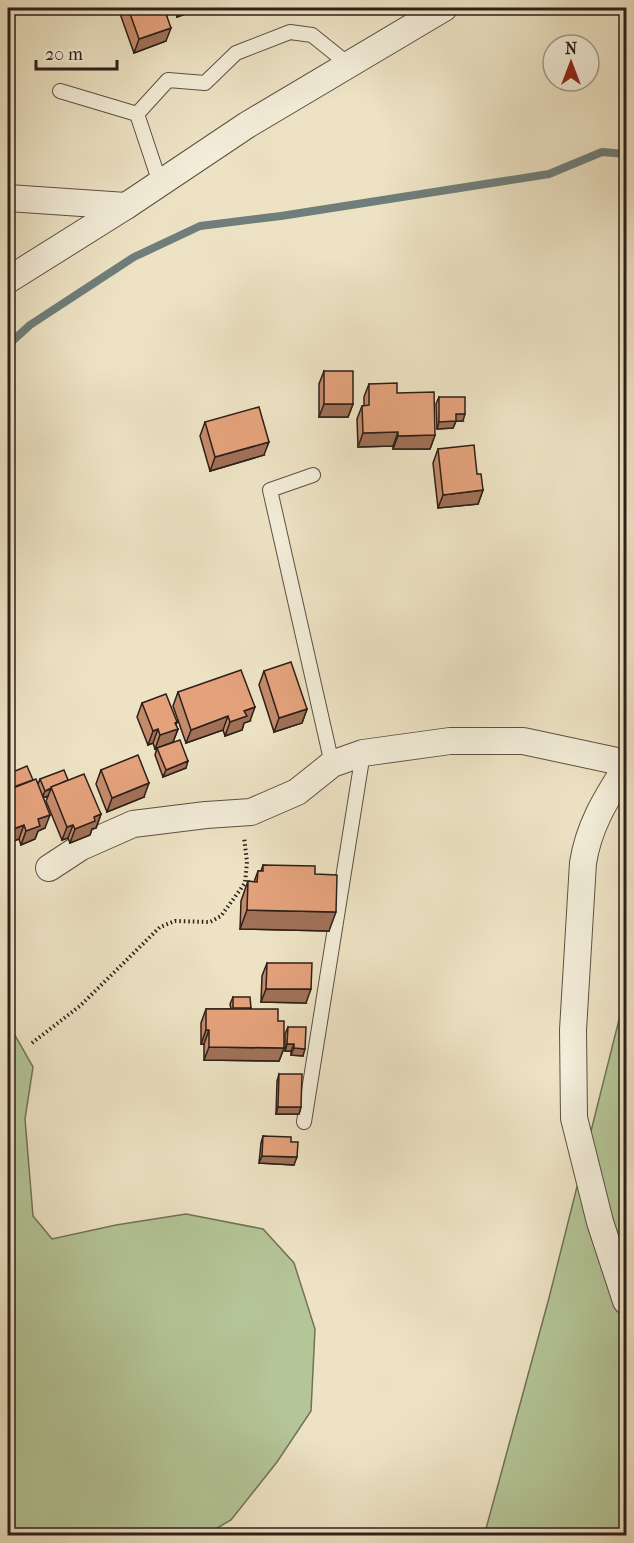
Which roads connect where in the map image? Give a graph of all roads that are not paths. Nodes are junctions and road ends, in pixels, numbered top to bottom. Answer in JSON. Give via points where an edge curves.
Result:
{"nodes":[{"id":1,"x":444,"y":8,"type":"edge"},
{"id":2,"x":348,"y":64,"type":"junction"},
{"id":3,"x":60,"y":91,"type":"dead end"},
{"id":4,"x":137,"y":114,"type":"junction"},
{"id":5,"x":159,"y":183,"type":"junction"},
{"id":6,"x":8,"y":198,"type":"edge"},
{"id":7,"x":126,"y":206,"type":"junction"},
{"id":8,"x":8,"y":280,"type":"edge"},
{"id":9,"x":313,"y":475,"type":"dead end"},
{"id":10,"x":363,"y":753,"type":"junction"},
{"id":11,"x":332,"y":764,"type":"junction"},
{"id":12,"x":627,"y":765,"type":"edge"},
{"id":13,"x":49,"y":868,"type":"dead end"},
{"id":14,"x":304,"y":1122,"type":"dead end"},
{"id":15,"x":627,"y":1300,"type":"edge"}],
"edges":[{"from":1,"to":2,"type":"street"},
{"from":2,"to":4,"type":"lane","via":[[312,35],[290,32],[236,53],[205,84],[168,80]]},
{"from":2,"to":5,"type":"street"},
{"from":3,"to":4,"type":"lane"},
{"from":4,"to":5,"type":"lane"},
{"from":5,"to":7,"type":"street"},
{"from":6,"to":7,"type":"street"},
{"from":7,"to":8,"type":"street"},
{"from":9,"to":11,"type":"lane","via":[[270,490]]},
{"from":10,"to":11,"type":"street"},
{"from":10,"to":12,"type":"street","via":[[450,741],[523,741]]},
{"from":10,"to":14,"type":"lane"},
{"from":11,"to":13,"type":"street","via":[[297,792],[251,812],[133,824],[81,847]]},
{"from":12,"to":15,"type":"street","via":[[598,813],[586,843],[573,1052],[574,1118],[600,1222]]}]}
